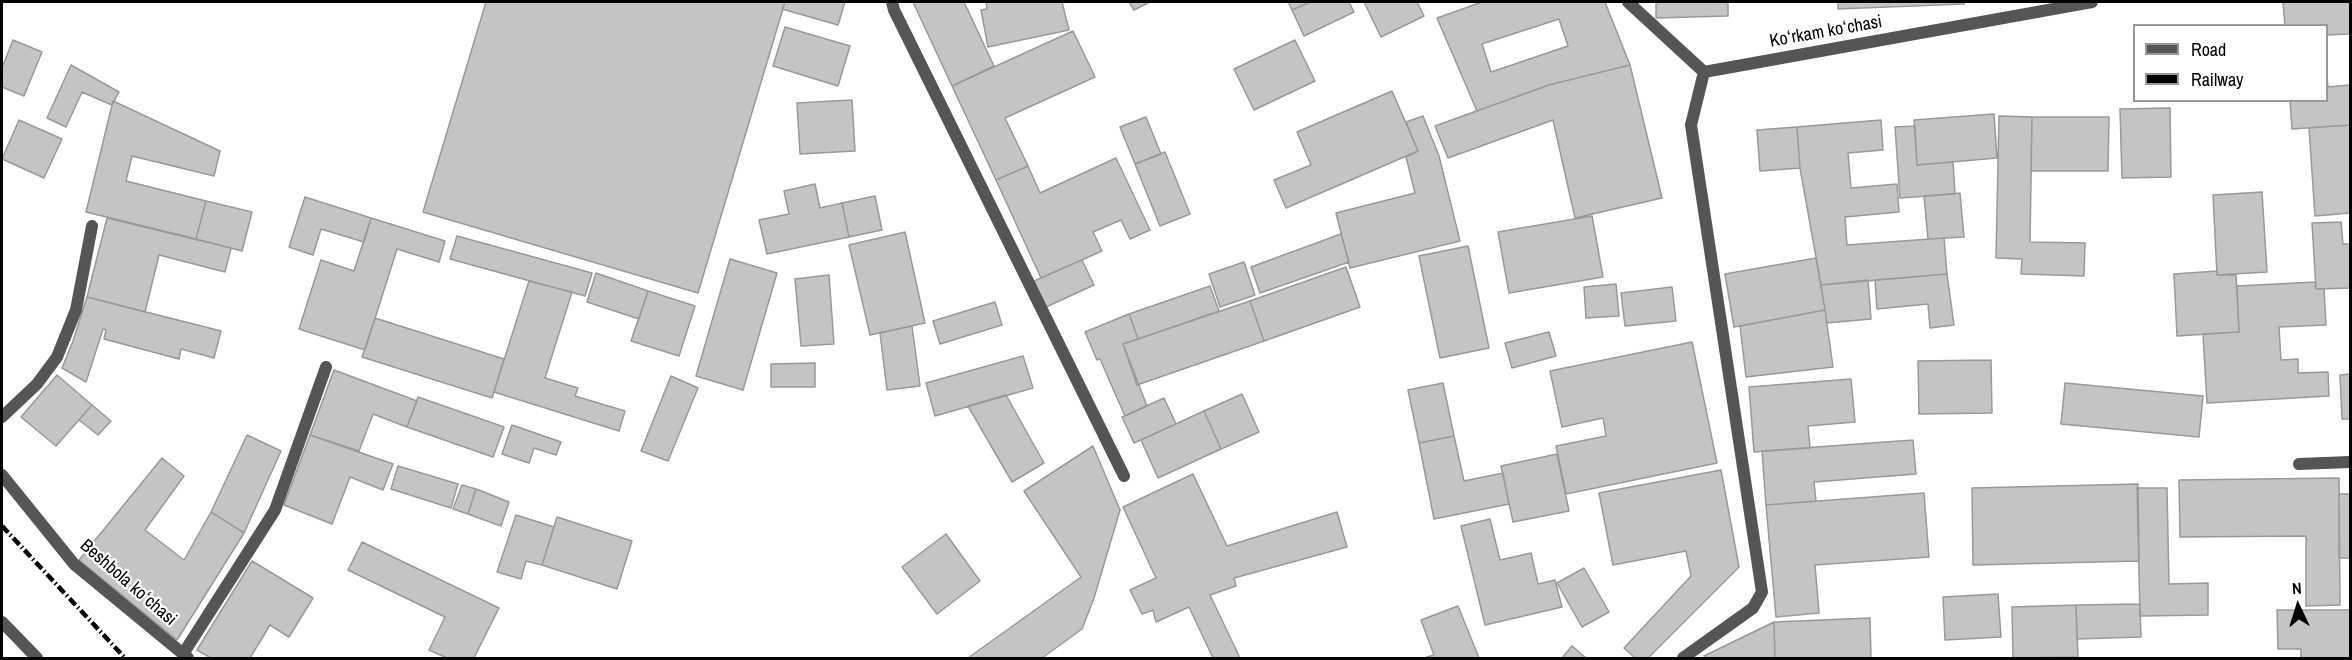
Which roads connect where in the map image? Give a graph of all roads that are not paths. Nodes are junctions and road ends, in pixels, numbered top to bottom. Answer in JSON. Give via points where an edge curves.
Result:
{"nodes":[{"id":1,"x":892,"y":2,"type":"edge"},
{"id":2,"x":1628,"y":2,"type":"edge"},
{"id":3,"x":2086,"y":2,"type":"edge"},
{"id":4,"x":1704,"y":72,"type":"junction"},
{"id":5,"x":92,"y":226,"type":"dead end"},
{"id":6,"x":326,"y":367,"type":"dead end"},
{"id":7,"x":2,"y":417,"type":"edge"},
{"id":8,"x":2350,"y":462,"type":"edge"},
{"id":9,"x":2299,"y":464,"type":"dead end"},
{"id":10,"x":2,"y":475,"type":"edge"},
{"id":11,"x":1124,"y":476,"type":"dead end"},
{"id":12,"x":2,"y":622,"type":"edge"},
{"id":13,"x":186,"y":656,"type":"edge"},
{"id":14,"x":37,"y":658,"type":"edge"},
{"id":15,"x":1683,"y":658,"type":"edge"}],
"edges":[{"from":1,"to":11,"type":"street"},
{"from":2,"to":4,"type":"street"},
{"from":3,"to":4,"type":"street","name":"Koʻrkam koʻchasi"},
{"from":4,"to":15,"type":"street","via":[[1691,125],[1762,592],[1753,608]]},
{"from":5,"to":7,"type":"street","via":[[76,310],[57,357],[37,384]]},
{"from":6,"to":13,"type":"street","via":[[275,510]]},
{"from":8,"to":9,"type":"street"},
{"from":10,"to":13,"type":"street","name":"Beshbola koʻchasi","via":[[74,564]]},
{"from":12,"to":14,"type":"street"}]}
